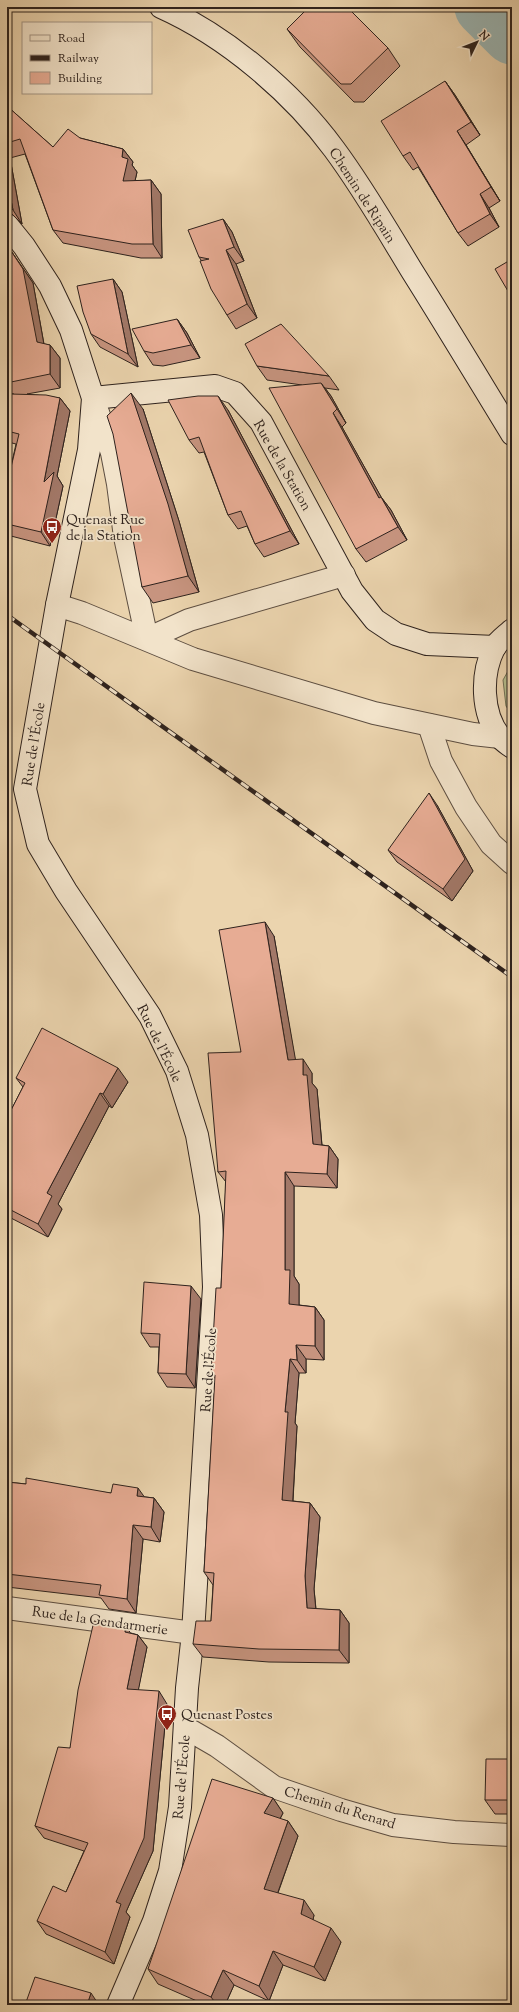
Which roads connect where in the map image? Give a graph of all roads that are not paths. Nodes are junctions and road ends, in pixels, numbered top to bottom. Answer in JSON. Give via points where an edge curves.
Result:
{"nodes":[{"id":1,"x":161,"y":7,"type":"edge"},
{"id":2,"x":7,"y":225,"type":"edge"},
{"id":3,"x":93,"y":398,"type":"junction"},
{"id":4,"x":512,"y":434,"type":"edge"},
{"id":5,"x":344,"y":575,"type":"junction"},
{"id":6,"x":58,"y":605,"type":"junction"},
{"id":7,"x":512,"y":630,"type":"edge"},
{"id":8,"x":147,"y":639,"type":"junction"},
{"id":9,"x":495,"y":646,"type":"junction"},
{"id":10,"x":429,"y":725,"type":"junction"},
{"id":11,"x":506,"y":742,"type":"edge"},
{"id":12,"x":512,"y":863,"type":"edge"},
{"id":13,"x":7,"y":1608,"type":"edge"},
{"id":14,"x":193,"y":1633,"type":"junction"},
{"id":15,"x":186,"y":1728,"type":"junction"},
{"id":16,"x":512,"y":1835,"type":"edge"},
{"id":17,"x":118,"y":2005,"type":"edge"}],
"edges":[{"from":1,"to":4,"type":"street","name":"Chemin de Ripain","via":[[238,52],[298,106],[334,149]]},
{"from":2,"to":3,"type":"street","via":[[24,246],[59,304],[71,330]]},
{"from":3,"to":5,"type":"street","name":"Rue de la Station","via":[[215,386],[235,393],[261,422]]},
{"from":3,"to":6,"type":"street","name":"Rue de l'École","via":[[89,450]]},
{"from":3,"to":8,"type":"street","via":[[112,453],[125,537]]},
{"from":5,"to":8,"type":"street","via":[[189,620]]},
{"from":5,"to":9,"type":"street","name":"Rue de la Station","via":[[367,612],[384,628],[396,634],[427,644]]},
{"from":6,"to":8,"type":"street"},
{"from":6,"to":14,"type":"street","name":"Rue de l'École","via":[[25,790],[38,844],[66,891],[150,1016],[177,1071],[198,1135],[211,1215],[214,1287]]},
{"from":7,"to":9,"type":"street"},
{"from":8,"to":10,"type":"street","via":[[193,659],[374,713]]},
{"from":9,"to":11,"type":"street","via":[[486,670],[485,696],[490,717]]},
{"from":10,"to":11,"type":"street"},
{"from":10,"to":12,"type":"street","via":[[442,761],[466,808],[491,844]]},
{"from":13,"to":14,"type":"street","name":"Rue de la Gendarmerie"},
{"from":14,"to":15,"type":"street","name":"Rue de l'École","via":[[186,1688]]},
{"from":15,"to":16,"type":"street","name":"Chemin du Renard","via":[[211,1742],[274,1787],[341,1810],[393,1825]]},
{"from":15,"to":17,"type":"street","name":"Rue de l'École","via":[[180,1807],[170,1871],[154,1921]]}]}
